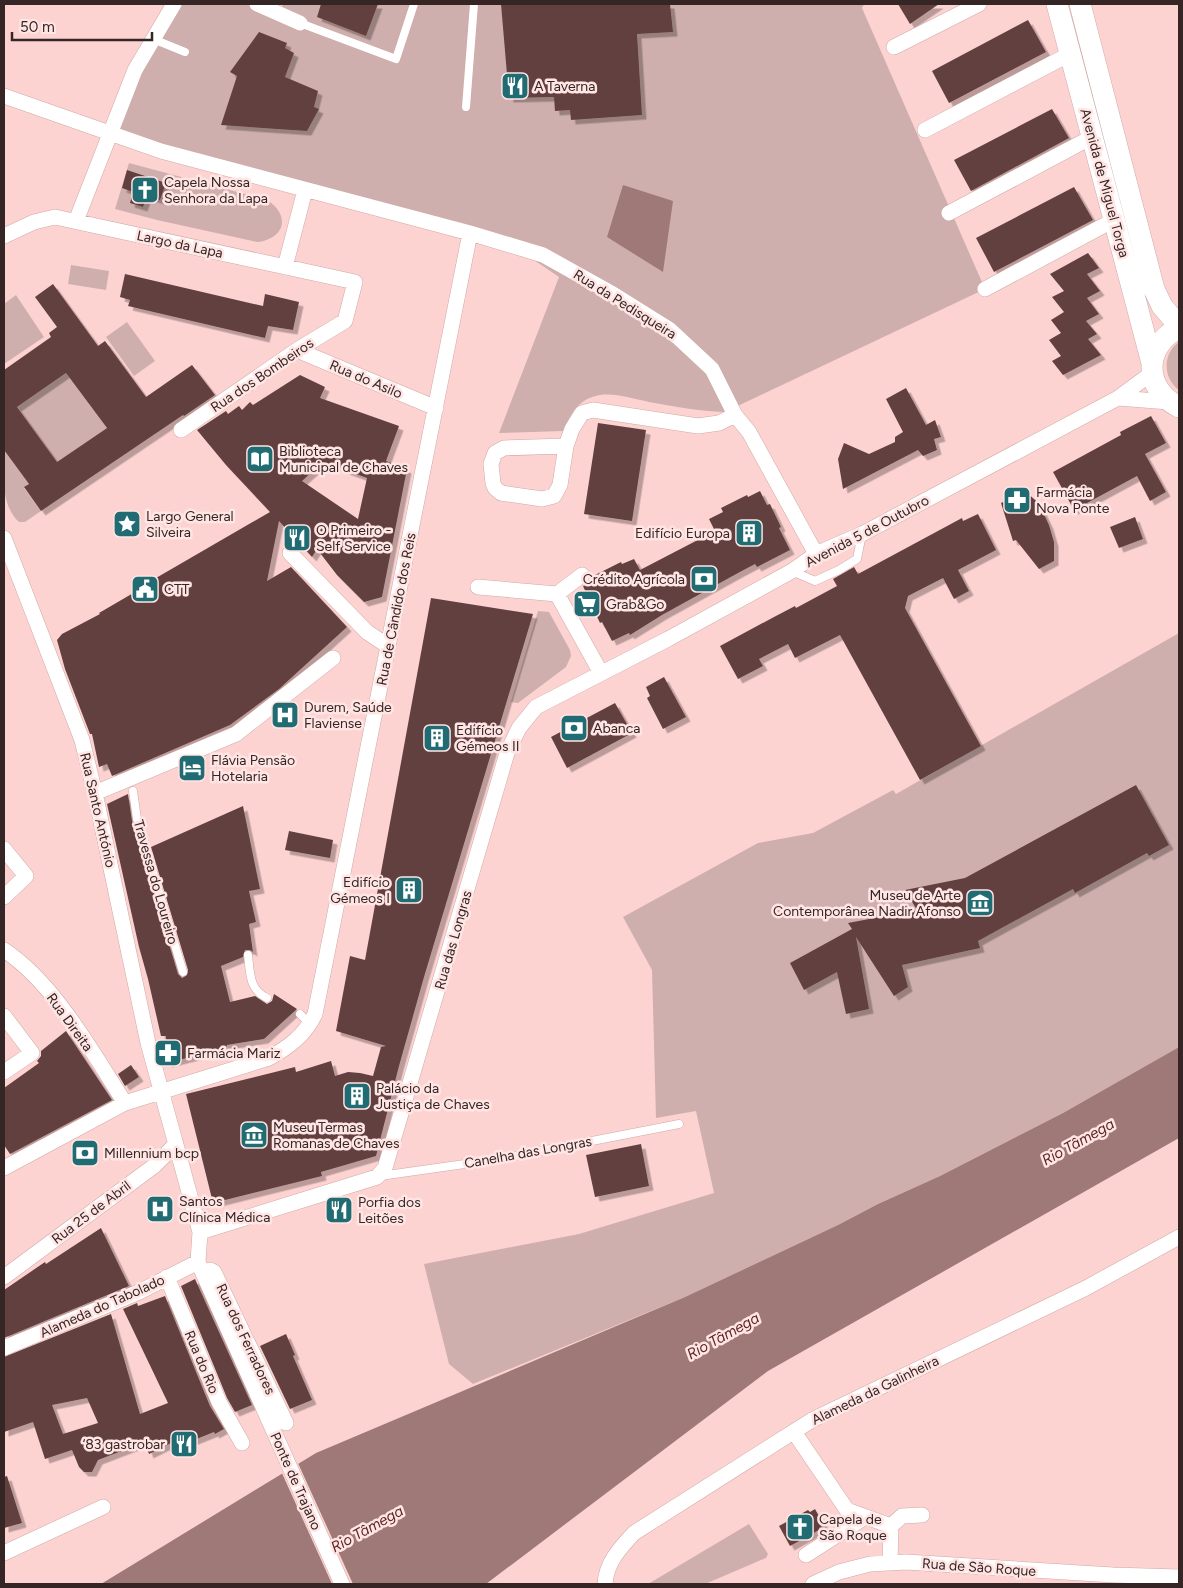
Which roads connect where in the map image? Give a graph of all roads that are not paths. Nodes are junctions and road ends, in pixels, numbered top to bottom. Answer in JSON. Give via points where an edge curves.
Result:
{"nodes":[{"id":1,"x":174,"y":4,"type":"edge"},
{"id":2,"x":257,"y":4,"type":"edge"},
{"id":3,"x":414,"y":4,"type":"edge"},
{"id":4,"x":474,"y":4,"type":"edge"},
{"id":5,"x":979,"y":4,"type":"edge"},
{"id":6,"x":1057,"y":4,"type":"edge"},
{"id":7,"x":1080,"y":4,"type":"edge"},
{"id":8,"x":300,"y":24,"type":"joint"},
{"id":9,"x":153,"y":39,"type":"junction"},
{"id":10,"x":894,"y":47,"type":"dead end"},
{"id":11,"x":185,"y":52,"type":"dead end"},
{"id":12,"x":1070,"y":54,"type":"junction"},
{"id":13,"x":4,"y":96,"type":"edge"},
{"id":14,"x":466,"y":107,"type":"dead end"},
{"id":15,"x":925,"y":130,"type":"dead end"},
{"id":16,"x":109,"y":132,"type":"junction"},
{"id":17,"x":1092,"y":137,"type":"junction"},
{"id":18,"x":306,"y":190,"type":"junction"},
{"id":19,"x":949,"y":213,"type":"dead end"},
{"id":20,"x":1114,"y":220,"type":"junction"},
{"id":21,"x":76,"y":221,"type":"junction"},
{"id":22,"x":470,"y":233,"type":"junction"},
{"id":23,"x":4,"y":236,"type":"edge"},
{"id":24,"x":285,"y":267,"type":"junction"},
{"id":25,"x":985,"y":289,"type":"dead end"},
{"id":26,"x":345,"y":321,"type":"joint"},
{"id":27,"x":1179,"y":327,"type":"edge"},
{"id":28,"x":297,"y":350,"type":"junction"},
{"id":29,"x":1152,"y":368,"type":"junction"},
{"id":30,"x":1118,"y":398,"type":"junction"},
{"id":31,"x":1174,"y":404,"type":"edge"},
{"id":32,"x":436,"y":408,"type":"junction"},
{"id":33,"x":735,"y":415,"type":"junction"},
{"id":34,"x":180,"y":430,"type":"dead end"},
{"id":35,"x":566,"y":446,"type":"junction"},
{"id":36,"x":862,"y":534,"type":"junction"},
{"id":37,"x":4,"y":538,"type":"edge"},
{"id":38,"x":290,"y":553,"type":"dead end"},
{"id":39,"x":816,"y":554,"type":"junction"},
{"id":40,"x":792,"y":571,"type":"junction"},
{"id":41,"x":582,"y":575,"type":"dead end"},
{"id":42,"x":478,"y":587,"type":"dead end"},
{"id":43,"x":556,"y":594,"type":"junction"},
{"id":44,"x":388,"y":646,"type":"junction"},
{"id":45,"x":333,"y":658,"type":"dead end"},
{"id":46,"x":601,"y":673,"type":"junction"},
{"id":47,"x":536,"y":707,"type":"joint"},
{"id":48,"x":133,"y":791,"type":"dead end"},
{"id":49,"x":95,"y":793,"type":"junction"},
{"id":50,"x":4,"y":849,"type":"edge"},
{"id":51,"x":4,"y":897,"type":"edge"},
{"id":52,"x":4,"y":950,"type":"edge"},
{"id":53,"x":248,"y":955,"type":"dead end"},
{"id":54,"x":184,"y":970,"type":"dead end"},
{"id":55,"x":267,"y":998,"type":"dead end"},
{"id":56,"x":4,"y":1016,"type":"edge"},
{"id":57,"x":4,"y":1072,"type":"edge"},
{"id":58,"x":162,"y":1091,"type":"junction"},
{"id":59,"x":125,"y":1103,"type":"junction"},
{"id":60,"x":679,"y":1124,"type":"dead end"},
{"id":61,"x":176,"y":1144,"type":"junction"},
{"id":62,"x":4,"y":1168,"type":"edge"},
{"id":63,"x":377,"y":1177,"type":"junction"},
{"id":64,"x":200,"y":1232,"type":"junction"},
{"id":65,"x":1179,"y":1237,"type":"edge"},
{"id":66,"x":198,"y":1262,"type":"junction"},
{"id":67,"x":4,"y":1277,"type":"edge"},
{"id":68,"x":167,"y":1277,"type":"junction"},
{"id":69,"x":4,"y":1348,"type":"edge"},
{"id":70,"x":286,"y":1423,"type":"dead end"},
{"id":71,"x":794,"y":1432,"type":"junction"},
{"id":72,"x":242,"y":1443,"type":"dead end"},
{"id":73,"x":103,"y":1507,"type":"dead end"},
{"id":74,"x":922,"y":1515,"type":"dead end"},
{"id":75,"x":866,"y":1517,"type":"junction"},
{"id":76,"x":891,"y":1526,"type":"junction"},
{"id":77,"x":4,"y":1553,"type":"edge"},
{"id":78,"x":806,"y":1555,"type":"dead end"},
{"id":79,"x":890,"y":1563,"type":"junction"},
{"id":80,"x":1179,"y":1577,"type":"edge"},
{"id":81,"x":342,"y":1584,"type":"edge"},
{"id":82,"x":605,"y":1584,"type":"edge"},
{"id":83,"x":813,"y":1584,"type":"edge"}],
"edges":[{"from":1,"to":9,"type":"street"},
{"from":2,"to":8,"type":"street"},
{"from":3,"to":8,"type":"lane","via":[[396,59]]},
{"from":4,"to":14,"type":"lane"},
{"from":5,"to":10,"type":"street"},
{"from":6,"to":12,"type":"main road","name":"Avenida de Miguel Torga"},
{"from":7,"to":27,"type":"main road","name":"Avenida de Miguel Torga","via":[[1153,284],[1162,306]]},
{"from":9,"to":11,"type":"lane"},
{"from":9,"to":16,"type":"street","via":[[135,70]]},
{"from":12,"to":15,"type":"street"},
{"from":12,"to":17,"type":"main road","name":"Avenida de Miguel Torga"},
{"from":13,"to":16,"type":"street"},
{"from":16,"to":18,"type":"street","via":[[161,150]]},
{"from":16,"to":21,"type":"street"},
{"from":17,"to":19,"type":"street"},
{"from":17,"to":20,"type":"main road","name":"Avenida de Miguel Torga"},
{"from":18,"to":22,"type":"street"},
{"from":18,"to":24,"type":"street"},
{"from":20,"to":25,"type":"street"},
{"from":20,"to":29,"type":"main road","name":"Avenida de Miguel Torga"},
{"from":21,"to":23,"type":"street","name":"Largo da Lapa","via":[[55,217],[34,222]]},
{"from":21,"to":24,"type":"street","name":"Largo da Lapa"},
{"from":22,"to":32,"type":"street","name":"Rua de Cândido dos Reis"},
{"from":22,"to":33,"type":"street","name":"Rua da Pedisqueira","via":[[543,255],[669,329],[712,369]]},
{"from":24,"to":26,"type":"street","name":"Largo da Lapa","via":[[355,282]]},
{"from":26,"to":28,"type":"street","name":"Rua dos Bombeiros"},
{"from":27,"to":29,"type":"main road","via":[[1161,341],[1155,351]]},
{"from":28,"to":32,"type":"street","name":"Rua do Asilo"},
{"from":28,"to":34,"type":"street","name":"Rua dos Bombeiros"},
{"from":29,"to":30,"type":"street","name":"Avenida 5 de Outubro"},
{"from":29,"to":31,"type":"main road","name":"Avenida de Miguel Torga","via":[[1161,394]]},
{"from":30,"to":31,"type":"street"},
{"from":30,"to":36,"type":"street","name":"Avenida 5 de Outubro"},
{"from":32,"to":44,"type":"street","name":"Rua de Cândido dos Reis"},
{"from":33,"to":35,"type":"street","via":[[719,423],[698,426],[594,410],[582,413]]},
{"from":33,"to":39,"type":"street","name":"Rua da Pedisqueira","via":[[749,432]]},
{"from":35,"to":35,"type":"street","via":[[560,485],[554,496],[542,499],[501,493],[496,488],[491,464],[496,453],[504,448]]},
{"from":36,"to":39,"type":"street","name":"Avenida 5 de Outubro"},
{"from":36,"to":40,"type":"lane","via":[[857,559],[839,570],[815,581]]},
{"from":37,"to":49,"type":"street","name":"Rua Santo António","via":[[82,740]]},
{"from":38,"to":44,"type":"street","via":[[367,632]]},
{"from":39,"to":40,"type":"street","name":"Avenida 5 de Outubro"},
{"from":40,"to":46,"type":"street","name":"Avenida 5 de Outubro"},
{"from":41,"to":43,"type":"street"},
{"from":42,"to":43,"type":"street"},
{"from":43,"to":46,"type":"street"},
{"from":44,"to":58,"type":"street","name":"Rua de Cândido dos Reis","via":[[303,1034],[269,1058]]},
{"from":45,"to":49,"type":"street","via":[[236,734]]},
{"from":46,"to":47,"type":"street","name":"Avenida 5 de Outubro"},
{"from":47,"to":63,"type":"street","name":"Rua das Longras","via":[[519,728],[508,753],[388,1159]]},
{"from":48,"to":54,"type":"lane","name":"Travessa do Loureiro","via":[[137,820]]},
{"from":49,"to":58,"type":"street","name":"Rua Santo António","via":[[148,1043]]},
{"from":50,"to":51,"type":"street","via":[[26,876]]},
{"from":52,"to":59,"type":"street","name":"Rua Direita","via":[[37,978],[71,1019]]},
{"from":53,"to":55,"type":"lane","via":[[252,982],[256,990]]},
{"from":56,"to":57,"type":"street","via":[[32,1053]]},
{"from":58,"to":59,"type":"street"},
{"from":58,"to":61,"type":"street","name":"Rua Santo António"},
{"from":59,"to":62,"type":"street"},
{"from":60,"to":63,"type":"lane","name":"Canelha das Longras","via":[[500,1159]]},
{"from":61,"to":64,"type":"street","name":"Rua Santo António"},
{"from":61,"to":67,"type":"street","name":"Rua 25 de Abril","via":[[154,1166]]},
{"from":63,"to":64,"type":"street"},
{"from":64,"to":66,"type":"street","name":"Rua Santo António"},
{"from":65,"to":71,"type":"street","name":"Alameda da Galinheira","via":[[1086,1288],[812,1420]]},
{"from":66,"to":68,"type":"street","name":"Alameda do Tabolado"},
{"from":66,"to":70,"type":"street","name":"Rua dos Ferradores","via":[[214,1272]]},
{"from":66,"to":81,"type":"street","name":"Ponte de Trajano"},
{"from":68,"to":69,"type":"street","name":"Alameda do Tabolado","via":[[139,1292]]},
{"from":68,"to":72,"type":"street","name":"Rua do Rio","via":[[219,1402]]},
{"from":71,"to":75,"type":"street","via":[[847,1510]]},
{"from":71,"to":82,"type":"street","name":"Alameda da Galinheira","via":[[634,1533],[609,1566]]},
{"from":73,"to":77,"type":"street"},
{"from":74,"to":76,"type":"street","via":[[902,1516]]},
{"from":75,"to":76,"type":"street"},
{"from":75,"to":78,"type":"street"},
{"from":76,"to":79,"type":"street"},
{"from":79,"to":80,"type":"street","name":"Rua de São Roque"},
{"from":79,"to":83,"type":"street","name":"Rua de São Roque","via":[[839,1572]]}]}
